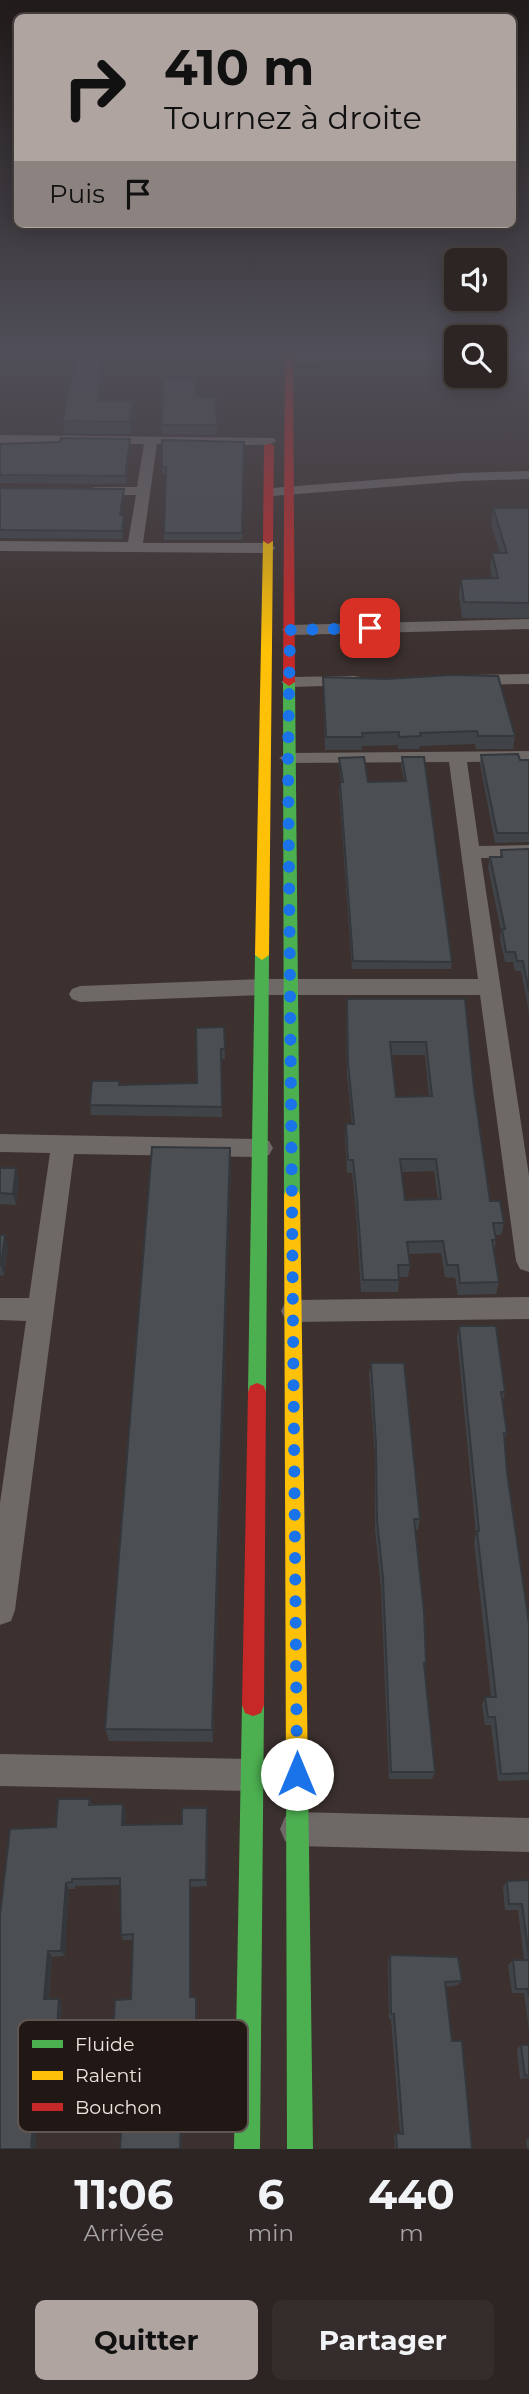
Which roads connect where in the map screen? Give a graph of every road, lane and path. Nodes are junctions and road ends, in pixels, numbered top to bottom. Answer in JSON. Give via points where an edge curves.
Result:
{"nodes":[{"id":1,"x":149,"y":450,"type":"edge"},
{"id":2,"x":270,"y":450,"type":"edge"},
{"id":3,"x":290,"y":450,"type":"edge"},
{"id":4,"x":529,"y":475,"type":"edge"},
{"id":5,"x":78,"y":491,"type":"edge"},
{"id":6,"x":143,"y":491,"type":"junction"},
{"id":7,"x":291,"y":491,"type":"junction"},
{"id":8,"x":269,"y":492,"type":"junction"},
{"id":9,"x":0,"y":546,"type":"edge"},
{"id":10,"x":135,"y":547,"type":"junction"},
{"id":11,"x":268,"y":548,"type":"junction"},
{"id":12,"x":529,"y":624,"type":"edge"},
{"id":13,"x":290,"y":630,"type":"junction"},
{"id":14,"x":529,"y":679,"type":"edge"},
{"id":15,"x":449,"y":680,"type":"edge"},
{"id":16,"x":370,"y":681,"type":"edge"},
{"id":17,"x":290,"y":682,"type":"junction"},
{"id":18,"x":457,"y":756,"type":"junction"},
{"id":19,"x":529,"y":756,"type":"edge"},
{"id":20,"x":288,"y":758,"type":"junction"},
{"id":21,"x":529,"y":851,"type":"edge"},
{"id":22,"x":471,"y":852,"type":"junction"},
{"id":23,"x":262,"y":987,"type":"junction"},
{"id":24,"x":292,"y":987,"type":"junction"},
{"id":25,"x":490,"y":987,"type":"junction"},
{"id":26,"x":80,"y":994,"type":"dead end"},
{"id":27,"x":0,"y":1143,"type":"edge"},
{"id":28,"x":64,"y":1144,"type":"junction"},
{"id":29,"x":521,"y":1144,"type":"edge"},
{"id":30,"x":261,"y":1148,"type":"junction"},
{"id":31,"x":529,"y":1261,"type":"edge"},
{"id":32,"x":529,"y":1308,"type":"edge"},
{"id":33,"x":0,"y":1309,"type":"edge"},
{"id":34,"x":41,"y":1310,"type":"junction"},
{"id":35,"x":294,"y":1311,"type":"junction"},
{"id":36,"x":6,"y":1514,"type":"edge"},
{"id":37,"x":0,"y":1610,"type":"edge"},
{"id":38,"x":0,"y":1770,"type":"edge"},
{"id":39,"x":251,"y":1775,"type":"junction"},
{"id":40,"x":297,"y":1829,"type":"junction"},
{"id":41,"x":529,"y":1835,"type":"edge"},
{"id":42,"x":248,"y":2056,"type":"edge"},
{"id":43,"x":300,"y":2149,"type":"edge"}],
"edges":[{"from":1,"to":6,"type":"street"},
{"from":2,"to":8,"type":"street"},
{"from":3,"to":7,"type":"street"},
{"from":4,"to":7,"type":"street"},
{"from":5,"to":6,"type":"street"},
{"from":6,"to":10,"type":"street"},
{"from":7,"to":8,"type":"street"},
{"from":7,"to":13,"type":"street"},
{"from":8,"to":11,"type":"street"},
{"from":9,"to":10,"type":"street"},
{"from":10,"to":11,"type":"street"},
{"from":11,"to":23,"type":"street"},
{"from":12,"to":13,"type":"street"},
{"from":13,"to":17,"type":"street"},
{"from":14,"to":15,"type":"street"},
{"from":16,"to":17,"type":"street"},
{"from":17,"to":20,"type":"street"},
{"from":18,"to":19,"type":"street"},
{"from":18,"to":20,"type":"street"},
{"from":18,"to":22,"type":"street"},
{"from":20,"to":24,"type":"street"},
{"from":21,"to":22,"type":"street"},
{"from":22,"to":25,"type":"street"},
{"from":23,"to":24,"type":"street"},
{"from":23,"to":26,"type":"street"},
{"from":23,"to":30,"type":"street"},
{"from":24,"to":25,"type":"street"},
{"from":24,"to":35,"type":"street"},
{"from":25,"to":29,"type":"street"},
{"from":27,"to":28,"type":"street"},
{"from":28,"to":30,"type":"street"},
{"from":28,"to":34,"type":"street"},
{"from":29,"to":31,"type":"street"},
{"from":30,"to":39,"type":"street"},
{"from":32,"to":35,"type":"street"},
{"from":33,"to":34,"type":"street"},
{"from":34,"to":36,"type":"street"},
{"from":35,"to":40,"type":"street"},
{"from":36,"to":37,"type":"street"},
{"from":38,"to":39,"type":"street"},
{"from":39,"to":42,"type":"street"},
{"from":40,"to":41,"type":"street"},
{"from":40,"to":43,"type":"street"}]}
